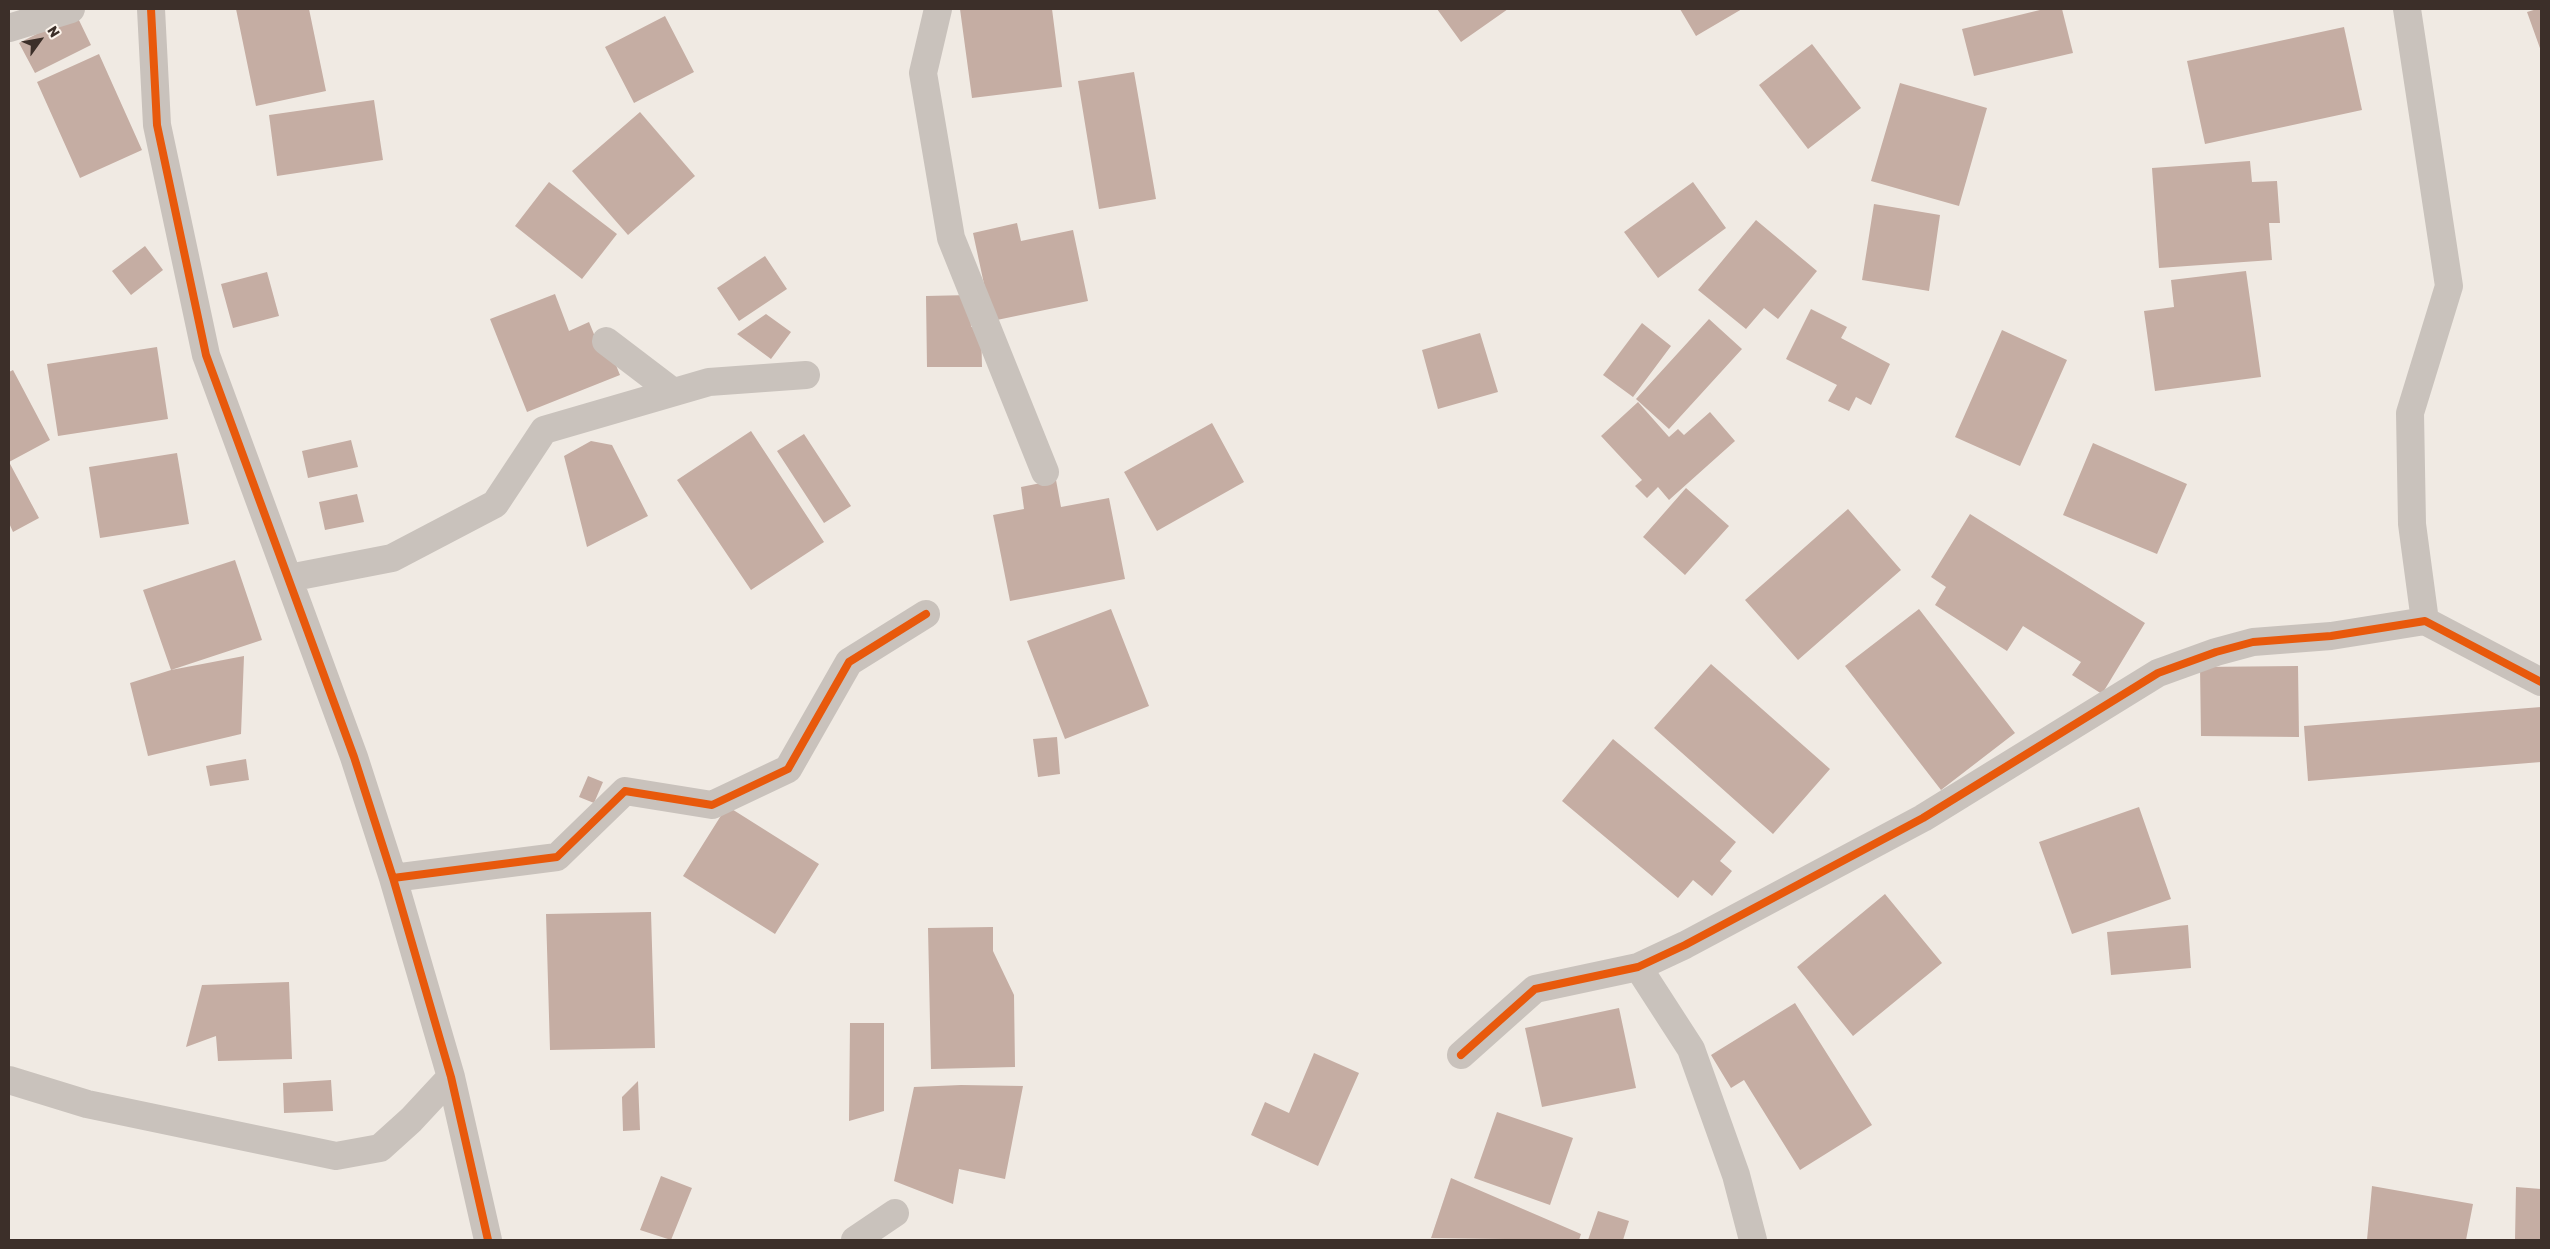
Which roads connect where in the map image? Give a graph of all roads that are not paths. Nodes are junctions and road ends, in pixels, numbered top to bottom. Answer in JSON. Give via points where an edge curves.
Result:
{"nodes":[{"id":1,"x":71,"y":9,"type":"edge"},
{"id":2,"x":151,"y":9,"type":"edge"},
{"id":3,"x":938,"y":9,"type":"edge"},
{"id":4,"x":2407,"y":9,"type":"edge"},
{"id":5,"x":11,"y":23,"type":"edge"},
{"id":6,"x":606,"y":341,"type":"dead end"},
{"id":7,"x":806,"y":375,"type":"dead end"},
{"id":8,"x":673,"y":392,"type":"junction"},
{"id":9,"x":1045,"y":472,"type":"dead end"},
{"id":10,"x":288,"y":578,"type":"junction"},
{"id":11,"x":926,"y":614,"type":"dead end"},
{"id":12,"x":2426,"y":621,"type":"junction"},
{"id":13,"x":2541,"y":682,"type":"edge"},
{"id":14,"x":393,"y":878,"type":"junction"},
{"id":15,"x":1638,"y":967,"type":"junction"},
{"id":16,"x":1461,"y":1055,"type":"dead end"},
{"id":17,"x":451,"y":1077,"type":"junction"},
{"id":18,"x":9,"y":1080,"type":"edge"},
{"id":19,"x":895,"y":1213,"type":"dead end"},
{"id":20,"x":488,"y":1240,"type":"edge"},
{"id":21,"x":855,"y":1240,"type":"edge"},
{"id":22,"x":1753,"y":1240,"type":"edge"}],
"edges":[{"from":1,"to":5,"type":"street"},
{"from":2,"to":10,"type":"street","via":[[157,125],[206,355]]},
{"from":3,"to":9,"type":"street","via":[[923,73],[951,238]]},
{"from":4,"to":12,"type":"street","via":[[2448,286],[2410,413],[2412,524]]},
{"from":6,"to":8,"type":"street"},
{"from":7,"to":8,"type":"street","via":[[709,382]]},
{"from":8,"to":10,"type":"street","via":[[544,430],[495,504],[392,558]]},
{"from":10,"to":14,"type":"street","via":[[354,757]]},
{"from":11,"to":14,"type":"street","via":[[849,662],[788,769],[712,805],[625,791],[557,858]]},
{"from":12,"to":13,"type":"street"},
{"from":12,"to":15,"type":"street","via":[[2331,636],[2253,642],[2158,673],[1923,818]]},
{"from":14,"to":17,"type":"street"},
{"from":15,"to":16,"type":"street","via":[[1535,989]]},
{"from":15,"to":22,"type":"street","via":[[1691,1049],[1736,1175]]},
{"from":17,"to":18,"type":"street","via":[[380,1148],[336,1156],[86,1104]]},
{"from":17,"to":20,"type":"street"},
{"from":19,"to":21,"type":"street"}]}
